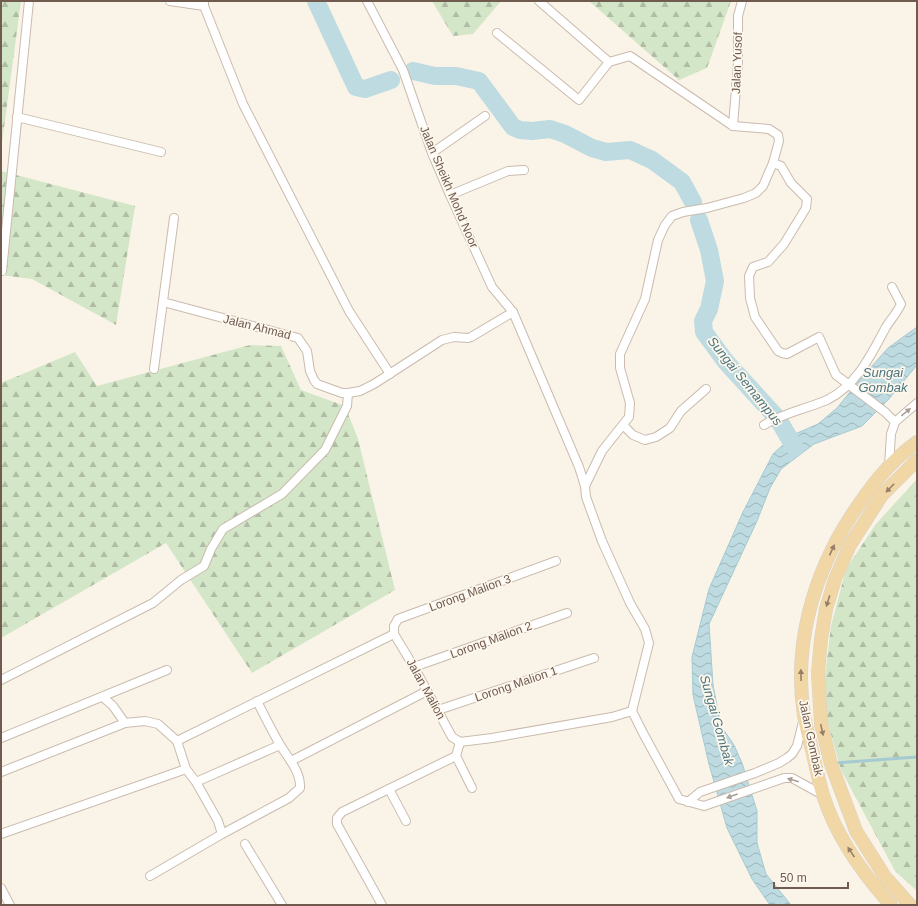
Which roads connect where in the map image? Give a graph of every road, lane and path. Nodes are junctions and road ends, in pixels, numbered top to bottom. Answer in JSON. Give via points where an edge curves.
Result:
{"nodes":[{"id":1,"x":29,"y":1,"type":"edge"},
{"id":2,"x":170,"y":1,"type":"edge"},
{"id":3,"x":366,"y":1,"type":"edge"},
{"id":4,"x":539,"y":1,"type":"edge"},
{"id":5,"x":742,"y":1,"type":"edge"},
{"id":6,"x":204,"y":4,"type":"edge"},
{"id":7,"x":497,"y":33,"type":"dead end"},
{"id":8,"x":608,"y":62,"type":"junction"},
{"id":9,"x":485,"y":116,"type":"dead end"},
{"id":10,"x":17,"y":117,"type":"junction"},
{"id":11,"x":733,"y":126,"type":"junction"},
{"id":12,"x":161,"y":152,"type":"dead end"},
{"id":13,"x":432,"y":153,"type":"junction"},
{"id":14,"x":773,"y":163,"type":"junction"},
{"id":15,"x":524,"y":170,"type":"dead end"},
{"id":16,"x":450,"y":195,"type":"junction"},
{"id":17,"x":174,"y":218,"type":"dead end"},
{"id":18,"x":2,"y":271,"type":"dead end"},
{"id":19,"x":892,"y":287,"type":"dead end"},
{"id":20,"x":162,"y":302,"type":"junction"},
{"id":21,"x":514,"y":312,"type":"junction"},
{"id":22,"x":154,"y":369,"type":"dead end"},
{"id":23,"x":390,"y":374,"type":"junction"},
{"id":24,"x":849,"y":385,"type":"junction"},
{"id":25,"x":706,"y":389,"type":"dead end"},
{"id":26,"x":348,"y":393,"type":"junction"},
{"id":27,"x":917,"y":403,"type":"edge"},
{"id":28,"x":894,"y":422,"type":"junction"},
{"id":29,"x":767,"y":423,"type":"dead end"},
{"id":30,"x":623,"y":425,"type":"junction"},
{"id":31,"x":917,"y":442,"type":"edge"},
{"id":32,"x":917,"y":460,"type":"edge"},
{"id":33,"x":889,"y":466,"type":"junction"},
{"id":34,"x":585,"y":486,"type":"junction"},
{"id":35,"x":556,"y":561,"type":"dead end"},
{"id":36,"x":567,"y":613,"type":"dead end"},
{"id":37,"x":394,"y":634,"type":"junction"},
{"id":38,"x":594,"y":658,"type":"dead end"},
{"id":39,"x":414,"y":667,"type":"junction"},
{"id":40,"x":167,"y":670,"type":"dead end"},
{"id":41,"x":1,"y":680,"type":"edge"},
{"id":42,"x":427,"y":691,"type":"junction"},
{"id":43,"x":103,"y":697,"type":"junction"},
{"id":44,"x":257,"y":701,"type":"junction"},
{"id":45,"x":438,"y":710,"type":"junction"},
{"id":46,"x":632,"y":711,"type":"junction"},
{"id":47,"x":804,"y":716,"type":"junction"},
{"id":48,"x":125,"y":723,"type":"junction"},
{"id":49,"x":1,"y":738,"type":"edge"},
{"id":50,"x":177,"y":741,"type":"junction"},
{"id":51,"x":460,"y":742,"type":"junction"},
{"id":52,"x":280,"y":745,"type":"junction"},
{"id":53,"x":456,"y":756,"type":"junction"},
{"id":54,"x":292,"y":761,"type":"junction"},
{"id":55,"x":186,"y":769,"type":"junction"},
{"id":56,"x":1,"y":772,"type":"edge"},
{"id":57,"x":196,"y":782,"type":"junction"},
{"id":58,"x":472,"y":788,"type":"dead end"},
{"id":59,"x":389,"y":789,"type":"junction"},
{"id":60,"x":823,"y":795,"type":"junction"},
{"id":61,"x":688,"y":802,"type":"junction"},
{"id":62,"x":406,"y":821,"type":"dead end"},
{"id":63,"x":1,"y":834,"type":"edge"},
{"id":64,"x":222,"y":834,"type":"junction"},
{"id":65,"x":246,"y":844,"type":"dead end"},
{"id":66,"x":150,"y":876,"type":"dead end"},
{"id":67,"x":1,"y":888,"type":"edge"},
{"id":68,"x":10,"y":905,"type":"edge"},
{"id":69,"x":282,"y":905,"type":"edge"},
{"id":70,"x":382,"y":905,"type":"edge"},
{"id":71,"x":891,"y":905,"type":"edge"},
{"id":72,"x":910,"y":905,"type":"edge"}],
"edges":[{"from":1,"to":10,"type":"street"},
{"from":2,"to":6,"type":"street"},
{"from":3,"to":13,"type":"street","name":"Jalan Sheikh Mohd Noor","via":[[403,70]]},
{"from":4,"to":8,"type":"street"},
{"from":5,"to":11,"type":"street","name":"Jalan Yusof","via":[[738,16],[738,63]]},
{"from":6,"to":23,"type":"street","via":[[243,104],[349,311]]},
{"from":7,"to":8,"type":"street","via":[[579,100]]},
{"from":8,"to":11,"type":"street","via":[[630,56]]},
{"from":9,"to":13,"type":"street"},
{"from":10,"to":12,"type":"street"},
{"from":10,"to":18,"type":"street"},
{"from":11,"to":14,"type":"street","via":[[769,129],[778,135],[779,141]]},
{"from":13,"to":16,"type":"street","name":"Jalan Sheikh Mohd Noor"},
{"from":14,"to":24,"type":"street","via":[[781,166],[806,199],[806,208],[784,244],[768,262],[750,271],[750,298],[755,317],[782,353],[787,354],[819,337],[836,375]]},
{"from":14,"to":30,"type":"street","via":[[764,186],[756,193],[707,208],[683,212],[672,216],[665,225],[658,240],[645,299],[620,354],[620,368],[630,403],[629,417]]},
{"from":15,"to":16,"type":"street","via":[[508,171]]},
{"from":16,"to":21,"type":"street","name":"Jalan Sheikh Mohd Noor","via":[[492,286]]},
{"from":17,"to":20,"type":"street"},
{"from":19,"to":24,"type":"street","via":[[901,304],[898,311],[887,325],[868,360]]},
{"from":20,"to":22,"type":"street"},
{"from":20,"to":26,"type":"street","name":"Jalan Ahmad","via":[[298,338],[307,351],[314,380],[321,386]]},
{"from":21,"to":23,"type":"street","via":[[471,337],[442,340]]},
{"from":21,"to":34,"type":"street","name":"Jalan Sheikh Mohd Noor"},
{"from":23,"to":26,"type":"street","via":[[360,391]]},
{"from":24,"to":28,"type":"street","via":[[885,412]]},
{"from":24,"to":29,"type":"street","via":[[828,399]]},
{"from":25,"to":30,"type":"street","via":[[680,411],[670,428],[656,437],[645,440],[633,435]]},
{"from":26,"to":41,"type":"street","via":[[347,406],[325,450],[282,494],[223,528],[204,566],[181,580],[153,603]]},
{"from":28,"to":27,"type":"street","one_way":true},
{"from":28,"to":33,"type":"street"},
{"from":30,"to":34,"type":"street","via":[[602,451]]},
{"from":31,"to":33,"type":"main road","name":"Jalan Gombak"},
{"from":32,"to":72,"type":"main road","name":"Jalan Gombak","one_way":true,"via":[[882,496],[850,545],[826,608],[820,639],[818,673],[820,724],[830,764],[856,831],[886,877]]},
{"from":47,"to":33,"type":"main road","name":"Jalan Gombak","one_way":true,"via":[[802,650],[812,597],[835,543],[871,486]]},
{"from":34,"to":46,"type":"street","name":"Jalan Sheikh Mohd Noor","via":[[586,497],[602,541],[630,603],[645,629],[649,643]]},
{"from":35,"to":37,"type":"street","name":"Lorong Malion 3","via":[[398,619],[394,626]]},
{"from":36,"to":39,"type":"street","name":"Lorong Malion 2"},
{"from":37,"to":39,"type":"street","name":"Jalan Malion"},
{"from":37,"to":44,"type":"street"},
{"from":38,"to":45,"type":"street","name":"Lorong Malion 1"},
{"from":39,"to":42,"type":"street","name":"Jalan Malion"},
{"from":40,"to":43,"type":"street"},
{"from":42,"to":45,"type":"street","name":"Jalan Malion"},
{"from":42,"to":54,"type":"street"},
{"from":43,"to":48,"type":"street"},
{"from":43,"to":49,"type":"street"},
{"from":44,"to":50,"type":"street"},
{"from":44,"to":52,"type":"street"},
{"from":45,"to":51,"type":"street","name":"Jalan Malion","via":[[452,737]]},
{"from":46,"to":51,"type":"street","via":[[612,717]]},
{"from":46,"to":61,"type":"street","via":[[679,799]]},
{"from":47,"to":60,"type":"main road","name":"Jalan Gombak"},
{"from":47,"to":61,"type":"street","via":[[797,746],[792,754],[779,763],[755,773],[700,792]]},
{"from":48,"to":50,"type":"street","via":[[145,721],[158,724]]},
{"from":48,"to":56,"type":"street"},
{"from":50,"to":55,"type":"street"},
{"from":51,"to":53,"type":"street"},
{"from":52,"to":54,"type":"street"},
{"from":52,"to":57,"type":"street"},
{"from":53,"to":58,"type":"street"},
{"from":53,"to":59,"type":"street"},
{"from":54,"to":64,"type":"street","via":[[300,788],[289,798]]},
{"from":55,"to":57,"type":"street"},
{"from":55,"to":63,"type":"street"},
{"from":57,"to":64,"type":"street","via":[[218,821]]},
{"from":59,"to":62,"type":"street"},
{"from":59,"to":70,"type":"street","via":[[342,812],[337,818],[337,824]]},
{"from":60,"to":61,"type":"street","one_way":true,"via":[[792,778],[784,778],[704,806]]},
{"from":71,"to":60,"type":"main road","name":"Jalan Gombak","one_way":true,"via":[[872,884],[844,841]]},
{"from":64,"to":66,"type":"street"},
{"from":65,"to":69,"type":"street"},
{"from":67,"to":68,"type":"street"}]}
